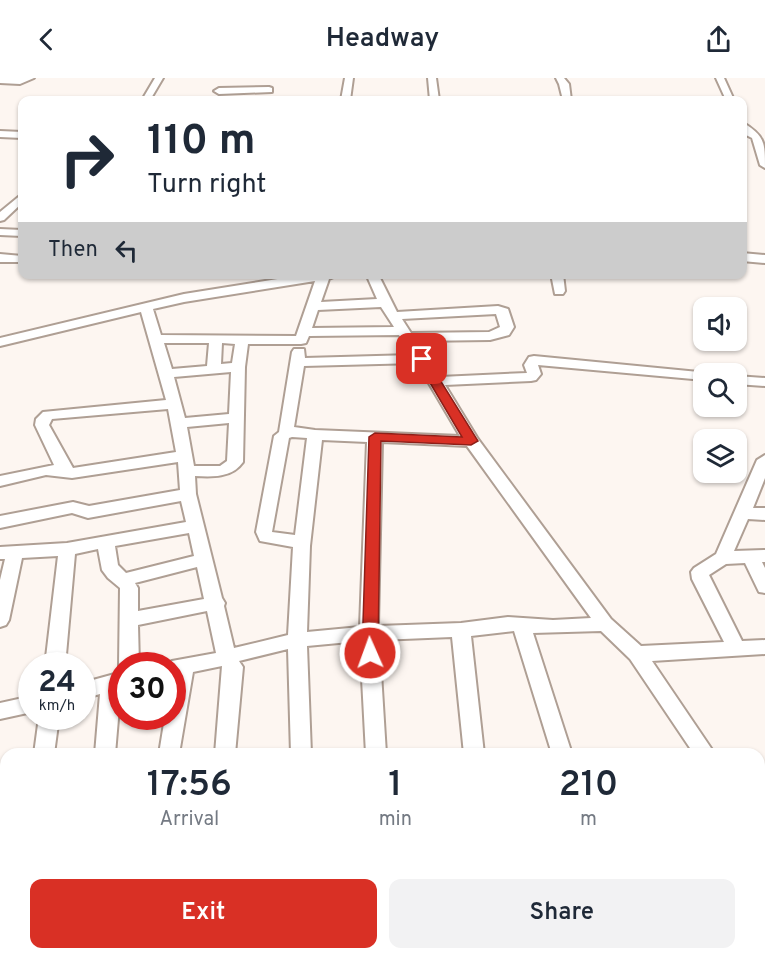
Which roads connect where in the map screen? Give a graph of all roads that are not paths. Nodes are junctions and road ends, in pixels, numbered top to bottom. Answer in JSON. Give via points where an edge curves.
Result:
{"nodes":[{"id":1,"x":30,"y":78,"type":"edge"},
{"id":2,"x":159,"y":78,"type":"edge"},
{"id":3,"x":267,"y":78,"type":"edge"},
{"id":4,"x":349,"y":78,"type":"edge"},
{"id":5,"x":432,"y":78,"type":"edge"},
{"id":6,"x":560,"y":78,"type":"edge"},
{"id":7,"x":720,"y":78,"type":"edge"},
{"id":8,"x":0,"y":80,"type":"edge"},
{"id":9,"x":269,"y":90,"type":"junction"},
{"id":10,"x":219,"y":91,"type":"dead end"},
{"id":11,"x":148,"y":96,"type":"edge"},
{"id":12,"x":270,"y":96,"type":"edge"},
{"id":13,"x":347,"y":96,"type":"edge"},
{"id":14,"x":434,"y":96,"type":"edge"},
{"id":15,"x":566,"y":96,"type":"edge"},
{"id":16,"x":728,"y":96,"type":"edge"},
{"id":17,"x":747,"y":128,"type":"edge"},
{"id":18,"x":747,"y":130,"type":"edge"},
{"id":19,"x":765,"y":130,"type":"edge"},
{"id":20,"x":0,"y":135,"type":"edge"},
{"id":21,"x":18,"y":135,"type":"edge"},
{"id":22,"x":765,"y":165,"type":"edge"},
{"id":23,"x":16,"y":210,"type":"edge"},
{"id":24,"x":0,"y":218,"type":"edge"},
{"id":25,"x":0,"y":232,"type":"edge"},
{"id":26,"x":18,"y":233,"type":"edge"},
{"id":27,"x":747,"y":257,"type":"edge"},
{"id":28,"x":0,"y":258,"type":"edge"},
{"id":29,"x":18,"y":259,"type":"edge"},
{"id":30,"x":765,"y":259,"type":"edge"},
{"id":31,"x":303,"y":279,"type":"edge"},
{"id":32,"x":326,"y":279,"type":"edge"},
{"id":33,"x":374,"y":279,"type":"edge"},
{"id":34,"x":558,"y":279,"type":"edge"},
{"id":35,"x":559,"y":291,"type":"dead end"},
{"id":36,"x":314,"y":306,"type":"junction"},
{"id":37,"x":146,"y":307,"type":"junction"},
{"id":38,"x":390,"y":310,"type":"junction"},
{"id":39,"x":405,"y":334,"type":"junction"},
{"id":40,"x":303,"y":336,"type":"junction"},
{"id":41,"x":155,"y":339,"type":"junction"},
{"id":42,"x":216,"y":339,"type":"junction"},
{"id":43,"x":242,"y":339,"type":"junction"},
{"id":44,"x":0,"y":342,"type":"edge"},
{"id":45,"x":422,"y":359,"type":"junction"},
{"id":46,"x":298,"y":362,"type":"junction"},
{"id":47,"x":238,"y":368,"type":"junction"},
{"id":48,"x":214,"y":369,"type":"junction"},
{"id":49,"x":165,"y":374,"type":"junction"},
{"id":50,"x":693,"y":375,"type":"edge"},
{"id":51,"x":436,"y":381,"type":"junction"},
{"id":52,"x":747,"y":381,"type":"edge"},
{"id":53,"x":765,"y":382,"type":"edge"},
{"id":54,"x":173,"y":404,"type":"junction"},
{"id":55,"x":236,"y":418,"type":"junction"},
{"id":56,"x":178,"y":423,"type":"junction"},
{"id":57,"x":286,"y":433,"type":"junction"},
{"id":58,"x":315,"y":435,"type":"junction"},
{"id":59,"x":375,"y":437,"type":"junction"},
{"id":60,"x":471,"y":441,"type":"junction"},
{"id":61,"x":765,"y":460,"type":"edge"},
{"id":62,"x":186,"y":464,"type":"junction"},
{"id":63,"x":64,"y":469,"type":"junction"},
{"id":64,"x":0,"y":481,"type":"edge"},
{"id":65,"x":188,"y":494,"type":"junction"},
{"id":66,"x":743,"y":513,"type":"junction"},
{"id":67,"x":765,"y":514,"type":"edge"},
{"id":68,"x":0,"y":522,"type":"edge"},
{"id":69,"x":196,"y":526,"type":"junction"},
{"id":70,"x":303,"y":542,"type":"junction"},
{"id":71,"x":106,"y":543,"type":"junction"},
{"id":72,"x":67,"y":549,"type":"junction"},
{"id":73,"x":8,"y":553,"type":"edge"},
{"id":74,"x":758,"y":557,"type":"edge"},
{"id":75,"x":723,"y":558,"type":"junction"},
{"id":76,"x":205,"y":559,"type":"junction"},
{"id":77,"x":124,"y":579,"type":"junction"},
{"id":78,"x":765,"y":587,"type":"edge"},
{"id":79,"x":3,"y":590,"type":"edge"},
{"id":80,"x":216,"y":603,"type":"junction"},
{"id":81,"x":0,"y":620,"type":"edge"},
{"id":82,"x":129,"y":620,"type":"junction"},
{"id":83,"x":605,"y":624,"type":"junction"},
{"id":84,"x":522,"y":626,"type":"junction"},
{"id":85,"x":461,"y":630,"type":"junction"},
{"id":86,"x":369,"y":633,"type":"junction"},
{"id":87,"x":297,"y":640,"type":"junction"},
{"id":88,"x":765,"y":647,"type":"edge"},
{"id":89,"x":736,"y":648,"type":"junction"},
{"id":90,"x":56,"y":652,"type":"edge"},
{"id":91,"x":129,"y":652,"type":"edge"},
{"id":92,"x":637,"y":654,"type":"junction"},
{"id":93,"x":227,"y":658,"type":"junction"},
{"id":94,"x":186,"y":666,"type":"edge"},
{"id":95,"x":18,"y":707,"type":"edge"},
{"id":96,"x":0,"y":711,"type":"edge"},
{"id":97,"x":47,"y":730,"type":"edge"},
{"id":98,"x":109,"y":730,"type":"edge"},
{"id":99,"x":172,"y":730,"type":"edge"},
{"id":100,"x":45,"y":748,"type":"edge"},
{"id":101,"x":106,"y":748,"type":"edge"},
{"id":102,"x":170,"y":748,"type":"edge"},
{"id":103,"x":226,"y":748,"type":"edge"},
{"id":104,"x":301,"y":748,"type":"edge"},
{"id":105,"x":376,"y":748,"type":"edge"},
{"id":106,"x":473,"y":748,"type":"edge"},
{"id":107,"x":560,"y":748,"type":"edge"},
{"id":108,"x":701,"y":748,"type":"edge"}],
"edges":[{"from":1,"to":8,"type":"street"},
{"from":2,"to":11,"type":"street"},
{"from":3,"to":9,"type":"street"},
{"from":4,"to":13,"type":"street"},
{"from":5,"to":14,"type":"street"},
{"from":6,"to":15,"type":"street"},
{"from":7,"to":16,"type":"street"},
{"from":9,"to":10,"type":"street"},
{"from":9,"to":12,"type":"street"},
{"from":17,"to":19,"type":"street"},
{"from":18,"to":22,"type":"street","via":[[757,136]]},
{"from":20,"to":21,"type":"street"},
{"from":23,"to":24,"type":"street"},
{"from":25,"to":26,"type":"street"},
{"from":27,"to":30,"type":"street"},
{"from":28,"to":29,"type":"street"},
{"from":31,"to":37,"type":"street"},
{"from":32,"to":36,"type":"street"},
{"from":33,"to":38,"type":"street"},
{"from":34,"to":35,"type":"street"},
{"from":36,"to":38,"type":"street"},
{"from":36,"to":40,"type":"street"},
{"from":37,"to":41,"type":"street"},
{"from":37,"to":44,"type":"street"},
{"from":38,"to":39,"type":"street"},
{"from":38,"to":39,"type":"street","via":[[498,310],[503,312],[507,327],[504,332],[490,336]]},
{"from":39,"to":40,"type":"street"},
{"from":39,"to":45,"type":"street"},
{"from":40,"to":43,"type":"street"},
{"from":40,"to":46,"type":"street"},
{"from":41,"to":42,"type":"street"},
{"from":41,"to":49,"type":"street"},
{"from":42,"to":43,"type":"street"},
{"from":42,"to":48,"type":"street"},
{"from":43,"to":47,"type":"street"},
{"from":45,"to":46,"type":"street"},
{"from":45,"to":51,"type":"street"},
{"from":46,"to":57,"type":"street"},
{"from":47,"to":48,"type":"street"},
{"from":47,"to":55,"type":"street"},
{"from":48,"to":49,"type":"street"},
{"from":49,"to":54,"type":"street"},
{"from":50,"to":51,"type":"street","via":[[534,360],[531,377]]},
{"from":51,"to":60,"type":"street"},
{"from":52,"to":53,"type":"street"},
{"from":54,"to":56,"type":"street"},
{"from":54,"to":63,"type":"street","via":[[48,415],[42,425]]},
{"from":55,"to":56,"type":"street"},
{"from":55,"to":62,"type":"street","via":[[232,467],[225,470]]},
{"from":56,"to":62,"type":"street"},
{"from":57,"to":58,"type":"street"},
{"from":57,"to":70,"type":"street","via":[[282,436],[264,532],[266,537]]},
{"from":58,"to":59,"type":"street"},
{"from":58,"to":70,"type":"street"},
{"from":59,"to":60,"type":"street"},
{"from":59,"to":86,"type":"street"},
{"from":60,"to":83,"type":"street"},
{"from":61,"to":66,"type":"street"},
{"from":62,"to":63,"type":"street","via":[[72,473]]},
{"from":62,"to":65,"type":"street"},
{"from":63,"to":64,"type":"street"},
{"from":65,"to":68,"type":"street","via":[[88,512],[73,507]]},
{"from":65,"to":69,"type":"street"},
{"from":66,"to":67,"type":"street"},
{"from":66,"to":75,"type":"street"},
{"from":69,"to":71,"type":"street"},
{"from":69,"to":76,"type":"street"},
{"from":70,"to":87,"type":"street"},
{"from":71,"to":72,"type":"street"},
{"from":71,"to":77,"type":"street","via":[[109,570]]},
{"from":72,"to":73,"type":"street"},
{"from":72,"to":90,"type":"street"},
{"from":73,"to":79,"type":"street"},
{"from":74,"to":75,"type":"street"},
{"from":74,"to":78,"type":"street"},
{"from":75,"to":89,"type":"street","via":[[700,572],[700,579]]},
{"from":76,"to":77,"type":"street"},
{"from":76,"to":80,"type":"street"},
{"from":77,"to":82,"type":"street","via":[[129,588]]},
{"from":79,"to":81,"type":"street"},
{"from":80,"to":82,"type":"street"},
{"from":80,"to":93,"type":"street"},
{"from":82,"to":91,"type":"street"},
{"from":83,"to":84,"type":"street"},
{"from":83,"to":92,"type":"street"},
{"from":84,"to":85,"type":"street"},
{"from":84,"to":107,"type":"street"},
{"from":85,"to":86,"type":"street"},
{"from":85,"to":106,"type":"street"},
{"from":86,"to":87,"type":"street"},
{"from":86,"to":105,"type":"street"},
{"from":87,"to":93,"type":"street"},
{"from":87,"to":104,"type":"street"},
{"from":88,"to":89,"type":"street"},
{"from":89,"to":92,"type":"street"},
{"from":92,"to":108,"type":"street"},
{"from":93,"to":94,"type":"street"},
{"from":93,"to":103,"type":"street","via":[[233,667]]},
{"from":95,"to":96,"type":"street"},
{"from":97,"to":100,"type":"street"},
{"from":98,"to":101,"type":"street"},
{"from":99,"to":102,"type":"street"}]}
